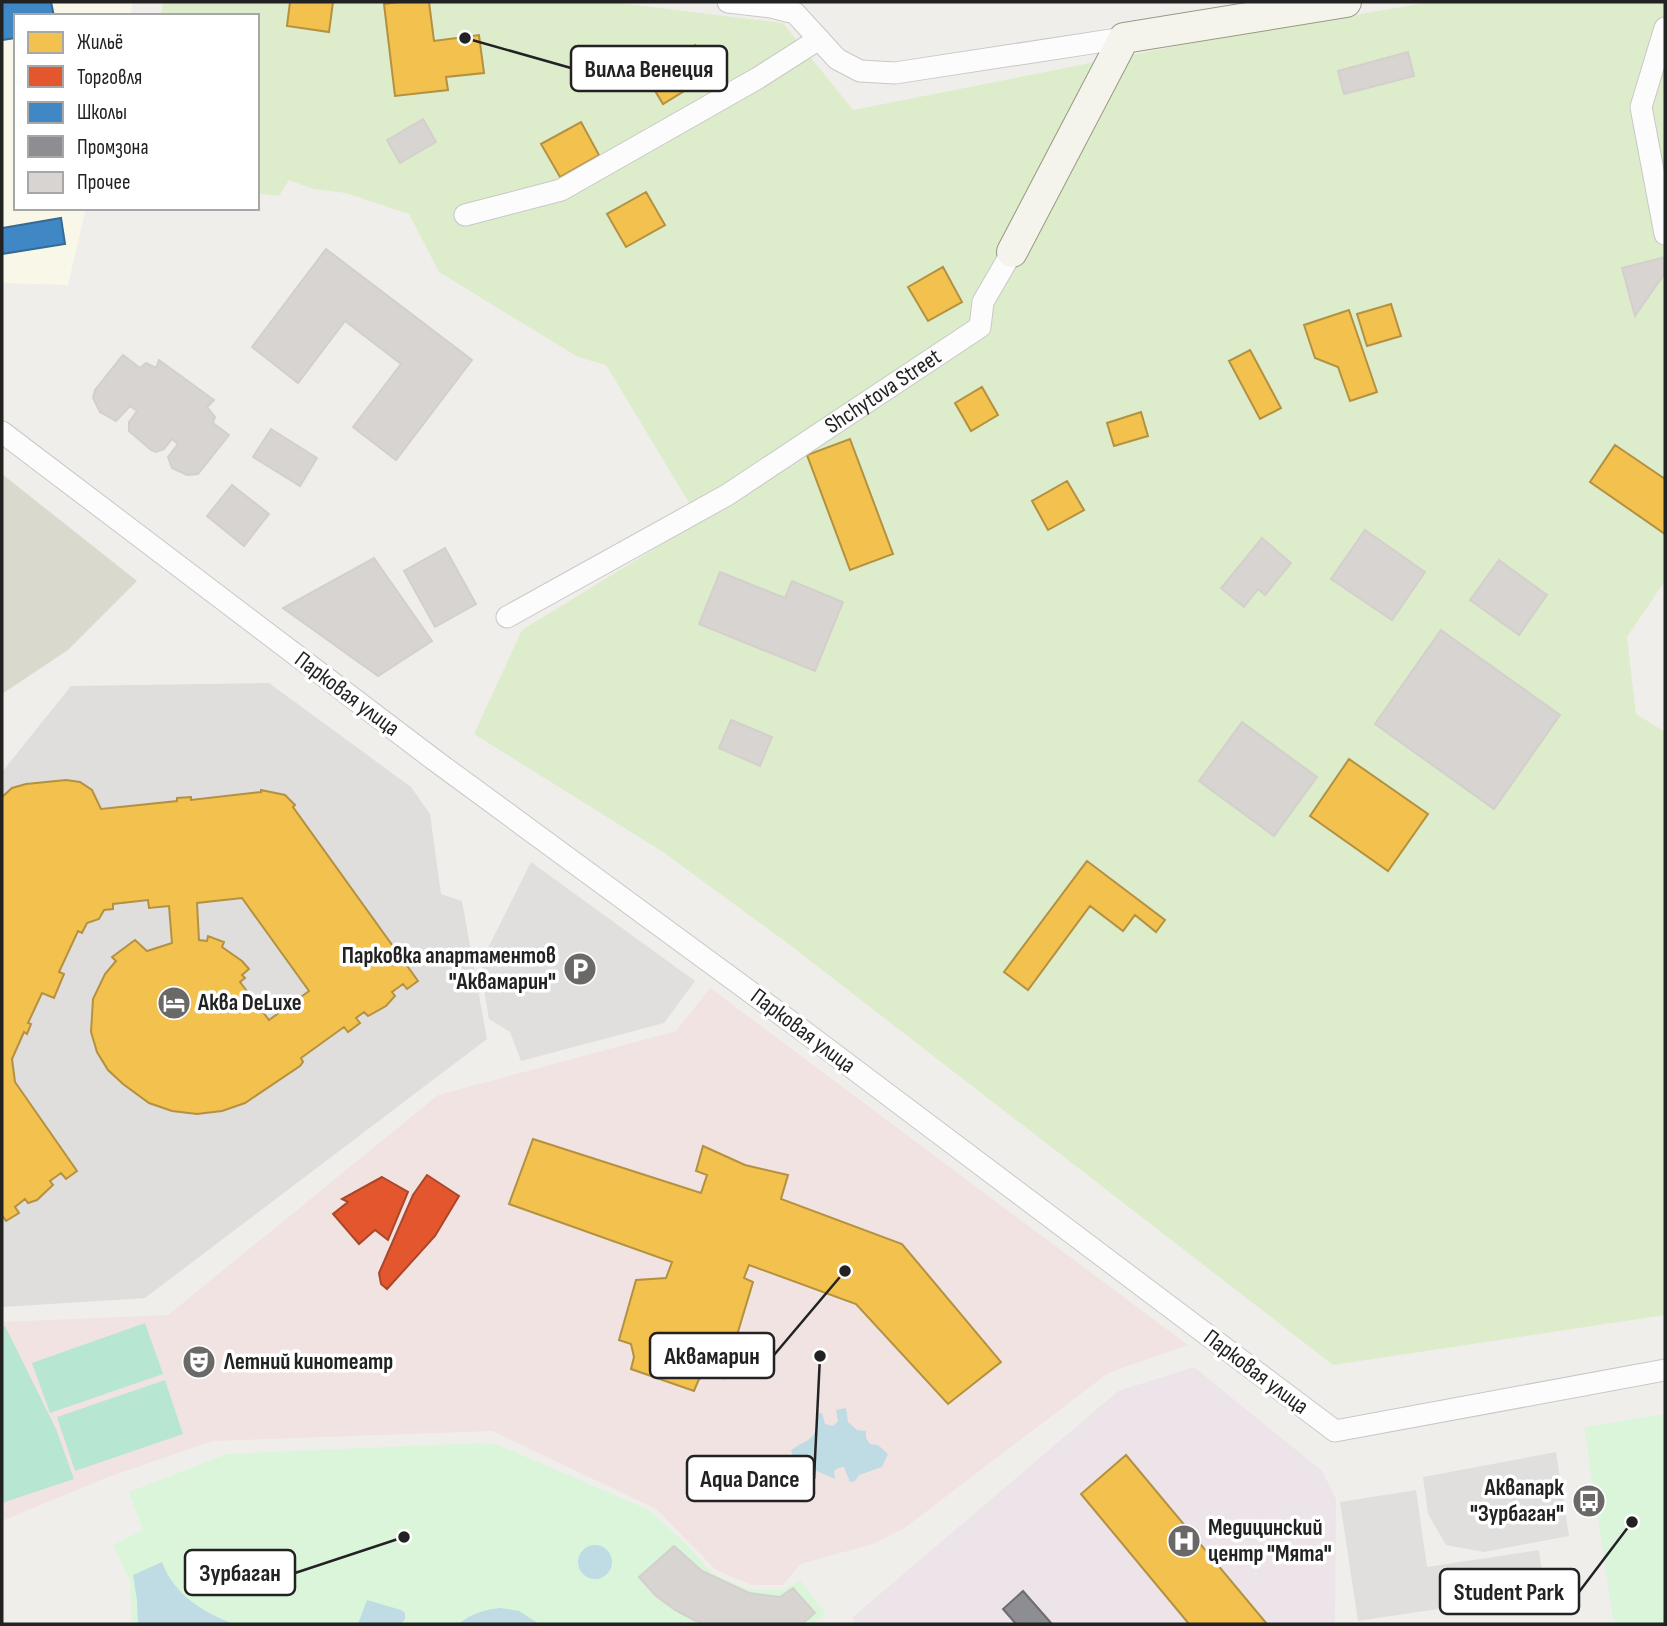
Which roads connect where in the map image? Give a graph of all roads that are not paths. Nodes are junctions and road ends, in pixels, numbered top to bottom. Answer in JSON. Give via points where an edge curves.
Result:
{"nodes":[{"id":1,"x":728,"y":2,"type":"edge"},
{"id":2,"x":1346,"y":2,"type":"edge"},
{"id":3,"x":1665,"y":28,"type":"edge"},
{"id":4,"x":1124,"y":38,"type":"junction"},
{"id":5,"x":819,"y":39,"type":"junction"},
{"id":6,"x":465,"y":215,"type":"dead end"},
{"id":7,"x":1665,"y":234,"type":"edge"},
{"id":8,"x":1012,"y":252,"type":"joint"},
{"id":9,"x":2,"y":432,"type":"edge"},
{"id":10,"x":507,"y":617,"type":"dead end"},
{"id":11,"x":1665,"y":1370,"type":"edge"}],
"edges":[{"from":1,"to":5,"type":"street","via":[[795,13]]},
{"from":2,"to":4,"type":"street"},
{"from":3,"to":7,"type":"street","via":[[1641,107]]},
{"from":4,"to":5,"type":"street","via":[[895,73],[860,71],[837,59]]},
{"from":4,"to":8,"type":"street","name":"Shchytova Street"},
{"from":5,"to":6,"type":"street","via":[[561,190]]},
{"from":8,"to":10,"type":"street","name":"Shchytova Street","via":[[983,302],[980,327],[727,495]]},
{"from":9,"to":11,"type":"street","name":"Парковая улица","via":[[415,746],[799,1027],[1335,1431]]}]}
